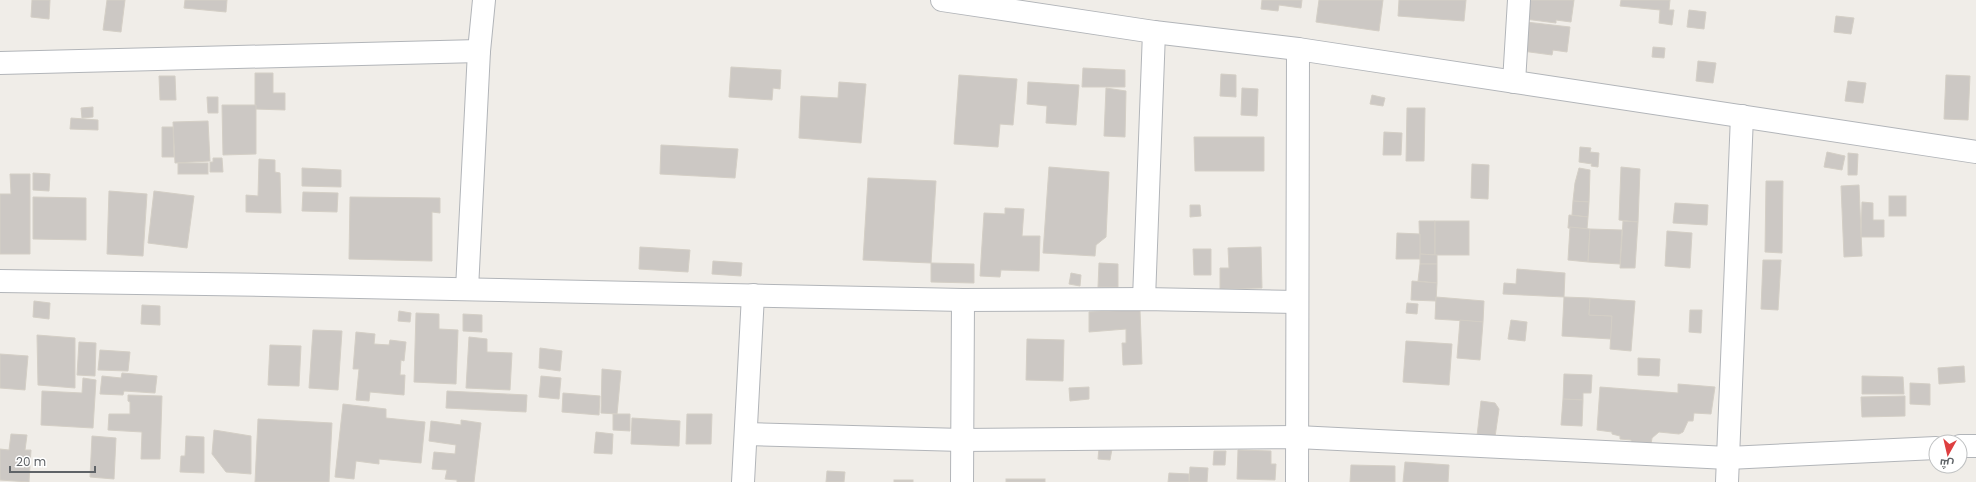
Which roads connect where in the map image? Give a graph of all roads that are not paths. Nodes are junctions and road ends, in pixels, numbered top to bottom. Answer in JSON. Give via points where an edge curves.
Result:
{"nodes":[{"id":1,"x":484,"y":0,"type":"edge"},
{"id":2,"x":942,"y":0,"type":"edge"},
{"id":3,"x":1519,"y":0,"type":"edge"},
{"id":4,"x":1154,"y":32,"type":"junction"},
{"id":5,"x":1298,"y":49,"type":"junction"},
{"id":6,"x":479,"y":51,"type":"junction"},
{"id":7,"x":0,"y":63,"type":"edge"},
{"id":8,"x":1514,"y":82,"type":"junction"},
{"id":9,"x":1742,"y":116,"type":"junction"},
{"id":10,"x":1976,"y":152,"type":"edge"},
{"id":11,"x":0,"y":281,"type":"edge"},
{"id":12,"x":467,"y":289,"type":"junction"},
{"id":13,"x":753,"y":295,"type":"junction"},
{"id":14,"x":1144,"y":299,"type":"junction"},
{"id":15,"x":963,"y":300,"type":"junction"},
{"id":16,"x":1297,"y":302,"type":"junction"},
{"id":17,"x":746,"y":434,"type":"junction"},
{"id":18,"x":1297,"y":437,"type":"junction"},
{"id":19,"x":962,"y":440,"type":"junction"},
{"id":20,"x":1928,"y":448,"type":"edge"},
{"id":21,"x":1728,"y":458,"type":"junction"},
{"id":22,"x":743,"y":482,"type":"edge"},
{"id":23,"x":962,"y":482,"type":"edge"},
{"id":24,"x":1297,"y":482,"type":"edge"},
{"id":25,"x":1727,"y":482,"type":"edge"}],
"edges":[{"from":1,"to":6,"type":"street"},
{"from":2,"to":4,"type":"street"},
{"from":3,"to":8,"type":"street"},
{"from":4,"to":5,"type":"street"},
{"from":4,"to":14,"type":"street"},
{"from":5,"to":8,"type":"street"},
{"from":5,"to":16,"type":"street"},
{"from":6,"to":7,"type":"street"},
{"from":6,"to":12,"type":"street"},
{"from":8,"to":9,"type":"street"},
{"from":9,"to":10,"type":"street"},
{"from":9,"to":21,"type":"street"},
{"from":11,"to":12,"type":"street"},
{"from":12,"to":13,"type":"street"},
{"from":13,"to":15,"type":"street"},
{"from":13,"to":17,"type":"street"},
{"from":14,"to":15,"type":"street"},
{"from":14,"to":16,"type":"street"},
{"from":15,"to":19,"type":"street"},
{"from":16,"to":18,"type":"street"},
{"from":17,"to":19,"type":"street"},
{"from":17,"to":22,"type":"street"},
{"from":18,"to":19,"type":"street"},
{"from":18,"to":21,"type":"street"},
{"from":18,"to":24,"type":"street"},
{"from":19,"to":23,"type":"street"},
{"from":20,"to":21,"type":"street"},
{"from":21,"to":25,"type":"street"}]}
